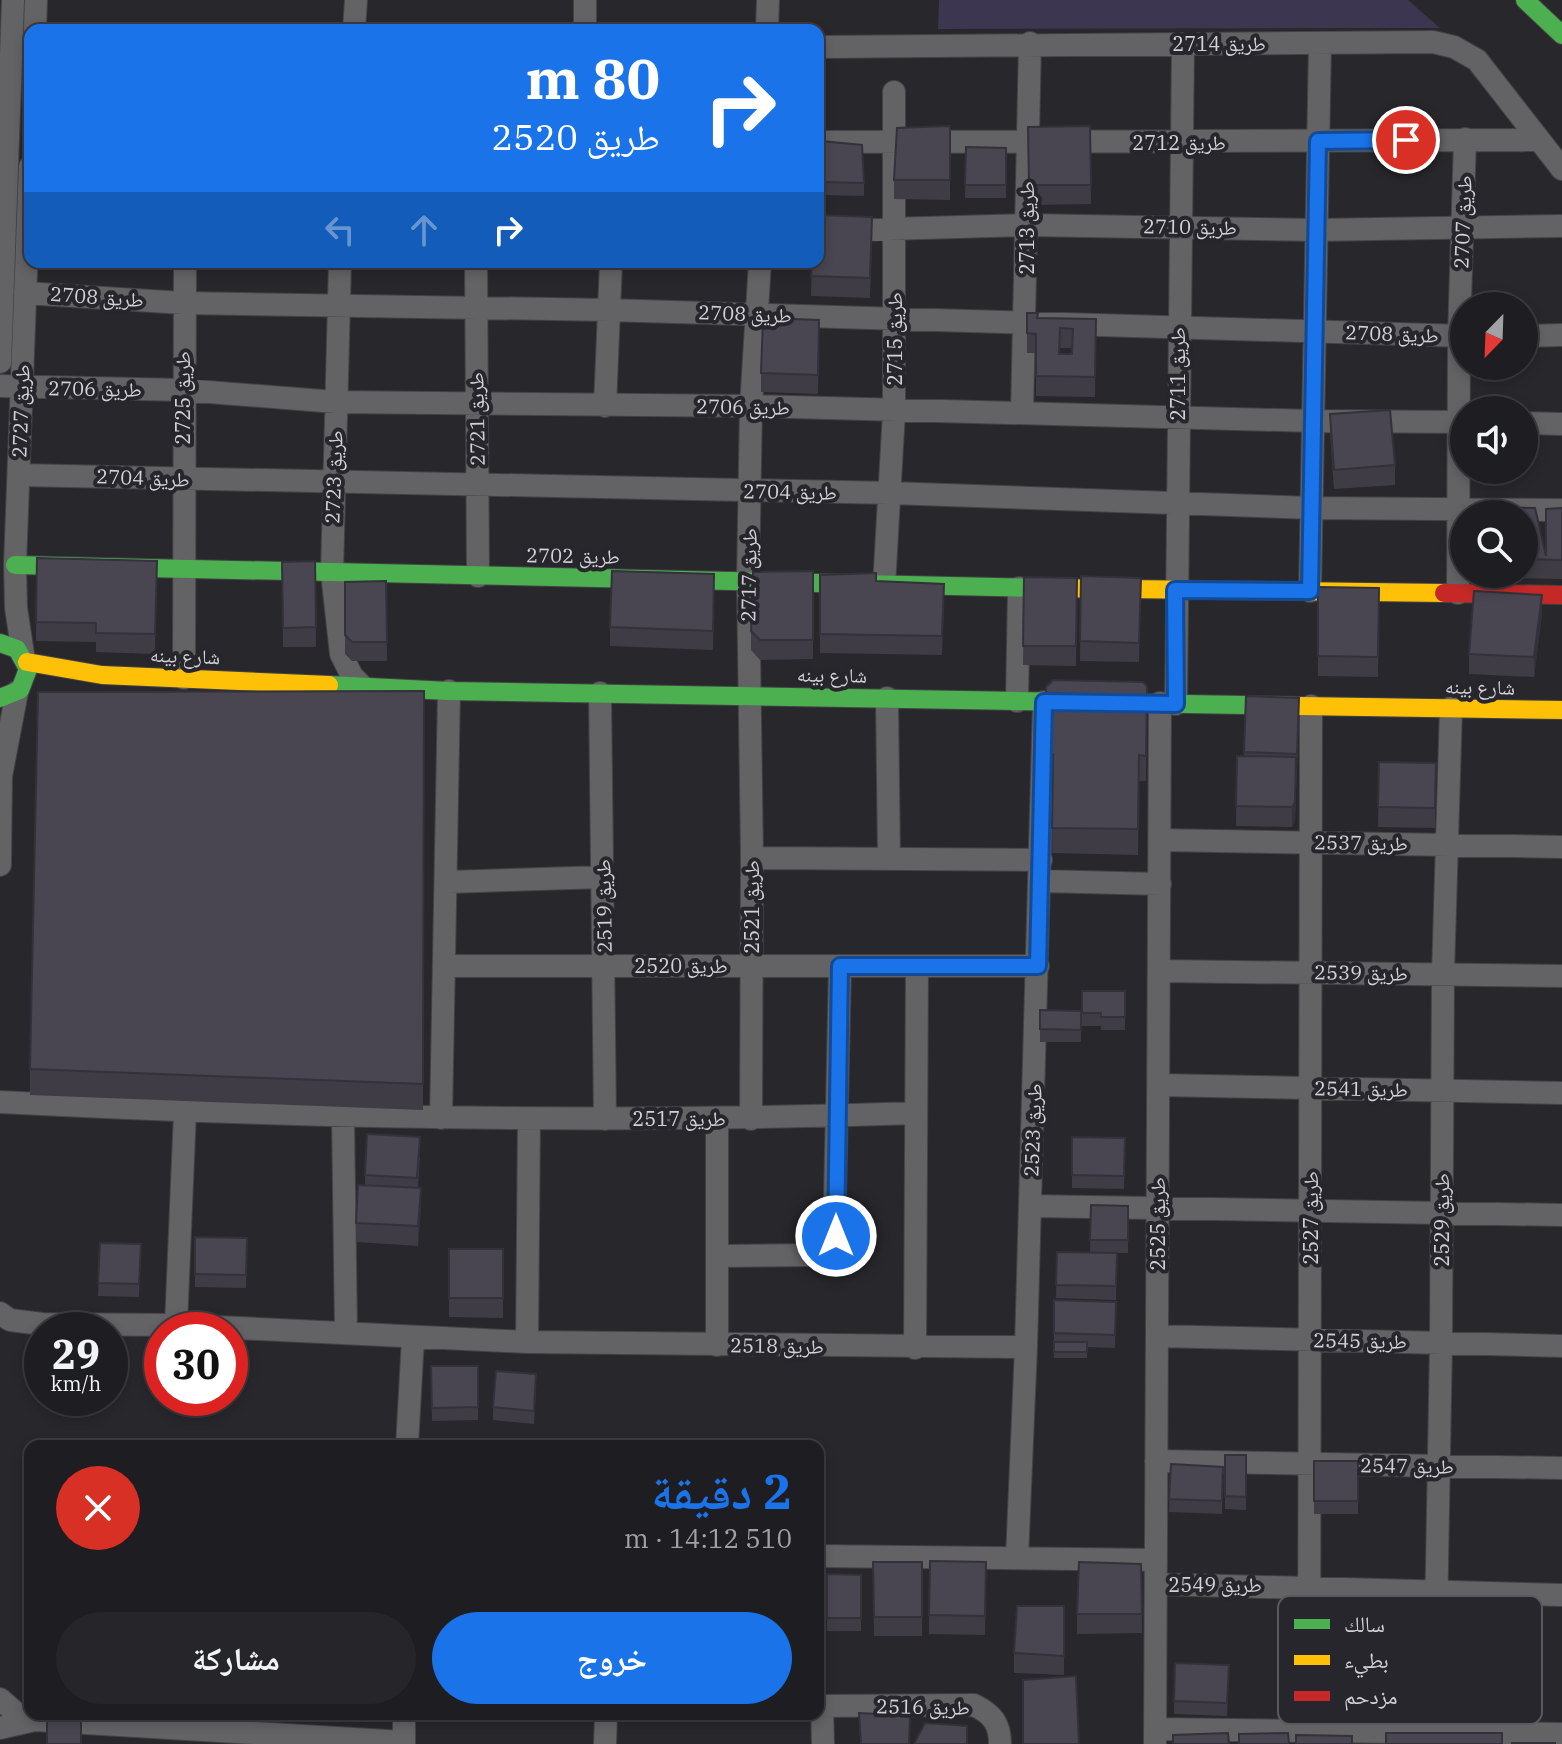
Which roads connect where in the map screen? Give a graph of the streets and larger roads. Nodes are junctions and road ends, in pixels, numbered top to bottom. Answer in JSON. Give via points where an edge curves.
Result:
{"nodes":[{"id":1,"x":13,"y":0,"type":"edge"},
{"id":2,"x":36,"y":0,"type":"edge"},
{"id":3,"x":356,"y":0,"type":"edge"},
{"id":4,"x":585,"y":0,"type":"edge"},
{"id":5,"x":768,"y":0,"type":"edge"},
{"id":6,"x":1525,"y":0,"type":"edge"},
{"id":7,"x":35,"y":24,"type":"edge"},
{"id":8,"x":354,"y":24,"type":"edge"},
{"id":9,"x":585,"y":24,"type":"edge"},
{"id":10,"x":767,"y":24,"type":"edge"},
{"id":11,"x":1562,"y":35,"type":"edge"},
{"id":12,"x":1030,"y":43,"type":"junction"},
{"id":13,"x":1320,"y":43,"type":"junction"},
{"id":14,"x":1183,"y":44,"type":"junction"},
{"id":15,"x":824,"y":47,"type":"edge"},
{"id":16,"x":894,"y":92,"type":"dead end"},
{"id":17,"x":13,"y":104,"type":"edge"},
{"id":18,"x":5,"y":135,"type":"edge"},
{"id":19,"x":1465,"y":139,"type":"junction"},
{"id":20,"x":1028,"y":140,"type":"junction"},
{"id":21,"x":1539,"y":140,"type":"junction"},
{"id":22,"x":1318,"y":141,"type":"junction"},
{"id":23,"x":824,"y":142,"type":"edge"},
{"id":24,"x":892,"y":143,"type":"junction"},
{"id":25,"x":1180,"y":144,"type":"junction"},
{"id":26,"x":1562,"y":169,"type":"edge"},
{"id":27,"x":2,"y":193,"type":"edge"},
{"id":28,"x":1027,"y":225,"type":"junction"},
{"id":29,"x":1180,"y":226,"type":"junction"},
{"id":30,"x":1463,"y":226,"type":"junction"},
{"id":31,"x":1562,"y":226,"type":"edge"},
{"id":32,"x":895,"y":229,"type":"junction"},
{"id":33,"x":1317,"y":230,"type":"junction"},
{"id":34,"x":824,"y":231,"type":"edge"},
{"id":35,"x":26,"y":268,"type":"edge"},
{"id":36,"x":185,"y":268,"type":"edge"},
{"id":37,"x":340,"y":268,"type":"edge"},
{"id":38,"x":476,"y":268,"type":"edge"},
{"id":39,"x":611,"y":268,"type":"edge"},
{"id":40,"x":760,"y":268,"type":"edge"},
{"id":41,"x":2,"y":282,"type":"edge"},
{"id":42,"x":1462,"y":292,"type":"edge"},
{"id":43,"x":25,"y":293,"type":"junction"},
{"id":44,"x":183,"y":303,"type":"junction"},
{"id":45,"x":338,"y":305,"type":"junction"},
{"id":46,"x":475,"y":308,"type":"junction"},
{"id":47,"x":608,"y":310,"type":"junction"},
{"id":48,"x":759,"y":315,"type":"junction"},
{"id":49,"x":895,"y":319,"type":"junction"},
{"id":50,"x":1026,"y":322,"type":"junction"},
{"id":51,"x":1178,"y":327,"type":"junction"},
{"id":52,"x":1314,"y":332,"type":"junction"},
{"id":53,"x":1562,"y":335,"type":"edge"},
{"id":54,"x":1450,"y":336,"type":"edge"},
{"id":55,"x":1538,"y":336,"type":"edge"},
{"id":56,"x":0,"y":362,"type":"edge"},
{"id":57,"x":11,"y":387,"type":"edge"},
{"id":58,"x":183,"y":390,"type":"junction"},
{"id":59,"x":336,"y":402,"type":"junction"},
{"id":60,"x":477,"y":404,"type":"junction"},
{"id":61,"x":605,"y":406,"type":"junction"},
{"id":62,"x":751,"y":406,"type":"junction"},
{"id":63,"x":894,"y":412,"type":"junction"},
{"id":64,"x":1022,"y":413,"type":"junction"},
{"id":65,"x":1178,"y":417,"type":"junction"},
{"id":66,"x":1313,"y":421,"type":"junction"},
{"id":67,"x":1450,"y":422,"type":"edge"},
{"id":68,"x":1538,"y":423,"type":"edge"},
{"id":69,"x":1562,"y":424,"type":"edge"},
{"id":70,"x":19,"y":475,"type":"junction"},
{"id":71,"x":183,"y":479,"type":"junction"},
{"id":72,"x":333,"y":482,"type":"junction"},
{"id":73,"x":478,"y":483,"type":"junction"},
{"id":74,"x":751,"y":492,"type":"junction"},
{"id":75,"x":891,"y":493,"type":"junction"},
{"id":76,"x":1177,"y":502,"type":"junction"},
{"id":77,"x":1312,"y":508,"type":"junction"},
{"id":78,"x":1450,"y":509,"type":"edge"},
{"id":79,"x":1538,"y":510,"type":"edge"},
{"id":80,"x":1562,"y":510,"type":"edge"},
{"id":81,"x":15,"y":565,"type":"junction"},
{"id":82,"x":183,"y":570,"type":"junction"},
{"id":83,"x":332,"y":573,"type":"junction"},
{"id":84,"x":478,"y":576,"type":"junction"},
{"id":85,"x":748,"y":580,"type":"junction"},
{"id":86,"x":884,"y":586,"type":"junction"},
{"id":87,"x":1019,"y":588,"type":"junction"},
{"id":88,"x":1458,"y":588,"type":"edge"},
{"id":89,"x":1175,"y":590,"type":"junction"},
{"id":90,"x":1310,"y":591,"type":"junction"},
{"id":91,"x":1458,"y":593,"type":"junction"},
{"id":92,"x":1562,"y":595,"type":"edge"},
{"id":93,"x":0,"y":643,"type":"edge"},
{"id":94,"x":25,"y":658,"type":"junction"},
{"id":95,"x":102,"y":675,"type":"junction"},
{"id":96,"x":184,"y":678,"type":"junction"},
{"id":97,"x":361,"y":685,"type":"junction"},
{"id":98,"x":449,"y":691,"type":"junction"},
{"id":99,"x":12,"y":693,"type":"edge"},
{"id":100,"x":600,"y":693,"type":"junction"},
{"id":101,"x":750,"y":695,"type":"junction"},
{"id":102,"x":887,"y":698,"type":"junction"},
{"id":103,"x":1017,"y":701,"type":"junction"},
{"id":104,"x":1044,"y":702,"type":"junction"},
{"id":105,"x":1168,"y":703,"type":"junction"},
{"id":106,"x":1311,"y":706,"type":"junction"},
{"id":107,"x":1451,"y":708,"type":"junction"},
{"id":108,"x":1562,"y":710,"type":"edge"},
{"id":109,"x":1160,"y":840,"type":"junction"},
{"id":110,"x":1313,"y":842,"type":"junction"},
{"id":111,"x":1449,"y":845,"type":"junction"},
{"id":112,"x":1562,"y":847,"type":"edge"},
{"id":113,"x":752,"y":858,"type":"junction"},
{"id":114,"x":889,"y":859,"type":"junction"},
{"id":115,"x":0,"y":865,"type":"edge"},
{"id":116,"x":1041,"y":870,"type":"junction"},
{"id":117,"x":604,"y":877,"type":"junction"},
{"id":118,"x":448,"y":882,"type":"junction"},
{"id":119,"x":1160,"y":884,"type":"junction"},
{"id":120,"x":605,"y":965,"type":"junction"},
{"id":121,"x":446,"y":966,"type":"junction"},
{"id":122,"x":752,"y":966,"type":"junction"},
{"id":123,"x":840,"y":966,"type":"junction"},
{"id":124,"x":917,"y":966,"type":"junction"},
{"id":125,"x":1038,"y":966,"type":"junction"},
{"id":126,"x":1160,"y":971,"type":"junction"},
{"id":127,"x":1312,"y":973,"type":"junction"},
{"id":128,"x":1443,"y":974,"type":"junction"},
{"id":129,"x":1562,"y":976,"type":"edge"},
{"id":130,"x":1159,"y":1085,"type":"junction"},
{"id":131,"x":1312,"y":1088,"type":"junction"},
{"id":132,"x":1443,"y":1091,"type":"junction"},
{"id":133,"x":1562,"y":1093,"type":"edge"},
{"id":134,"x":0,"y":1102,"type":"edge"},
{"id":135,"x":185,"y":1112,"type":"junction"},
{"id":136,"x":916,"y":1113,"type":"junction"},
{"id":137,"x":836,"y":1116,"type":"junction"},
{"id":138,"x":343,"y":1118,"type":"junction"},
{"id":139,"x":441,"y":1118,"type":"junction"},
{"id":140,"x":529,"y":1119,"type":"junction"},
{"id":141,"x":605,"y":1119,"type":"junction"},
{"id":142,"x":751,"y":1119,"type":"junction"},
{"id":143,"x":717,"y":1120,"type":"junction"},
{"id":144,"x":1031,"y":1206,"type":"junction"},
{"id":145,"x":1158,"y":1207,"type":"junction"},
{"id":146,"x":1311,"y":1210,"type":"junction"},
{"id":147,"x":1441,"y":1212,"type":"junction"},
{"id":148,"x":1562,"y":1215,"type":"edge"},
{"id":149,"x":719,"y":1256,"type":"junction"},
{"id":150,"x":177,"y":1312,"type":"edge"},
{"id":151,"x":0,"y":1313,"type":"edge"},
{"id":152,"x":144,"y":1325,"type":"edge"},
{"id":153,"x":248,"y":1328,"type":"edge"},
{"id":154,"x":346,"y":1331,"type":"junction"},
{"id":155,"x":1157,"y":1336,"type":"junction"},
{"id":156,"x":413,"y":1338,"type":"junction"},
{"id":157,"x":1311,"y":1340,"type":"junction"},
{"id":158,"x":527,"y":1342,"type":"junction"},
{"id":159,"x":1441,"y":1343,"type":"junction"},
{"id":160,"x":717,"y":1345,"type":"junction"},
{"id":161,"x":1562,"y":1346,"type":"edge"},
{"id":162,"x":1026,"y":1347,"type":"junction"},
{"id":163,"x":915,"y":1348,"type":"junction"},
{"id":164,"x":407,"y":1440,"type":"edge"},
{"id":165,"x":1156,"y":1461,"type":"junction"},
{"id":166,"x":1310,"y":1464,"type":"junction"},
{"id":167,"x":1436,"y":1466,"type":"junction"},
{"id":168,"x":1562,"y":1468,"type":"edge"},
{"id":169,"x":824,"y":1556,"type":"edge"},
{"id":170,"x":1017,"y":1558,"type":"junction"},
{"id":171,"x":1156,"y":1560,"type":"junction"},
{"id":172,"x":1156,"y":1584,"type":"junction"},
{"id":173,"x":1309,"y":1586,"type":"junction"},
{"id":174,"x":1437,"y":1590,"type":"junction"},
{"id":175,"x":1562,"y":1595,"type":"edge"},
{"id":176,"x":1309,"y":1596,"type":"edge"},
{"id":177,"x":1437,"y":1596,"type":"edge"},
{"id":178,"x":0,"y":1699,"type":"edge"},
{"id":179,"x":824,"y":1706,"type":"edge"},
{"id":180,"x":24,"y":1716,"type":"edge"},
{"id":181,"x":35,"y":1720,"type":"joint"},
{"id":182,"x":404,"y":1720,"type":"edge"},
{"id":183,"x":606,"y":1720,"type":"edge"},
{"id":184,"x":821,"y":1720,"type":"edge"},
{"id":185,"x":1309,"y":1724,"type":"edge"},
{"id":186,"x":1434,"y":1724,"type":"edge"},
{"id":187,"x":0,"y":1728,"type":"edge"},
{"id":188,"x":1309,"y":1731,"type":"junction"},
{"id":189,"x":1434,"y":1732,"type":"junction"},
{"id":190,"x":1562,"y":1734,"type":"edge"},
{"id":191,"x":170,"y":1736,"type":"edge"},
{"id":192,"x":1155,"y":1737,"type":"edge"},
{"id":193,"x":404,"y":1743,"type":"edge"},
{"id":194,"x":605,"y":1744,"type":"edge"},
{"id":195,"x":823,"y":1744,"type":"edge"},
{"id":196,"x":1000,"y":1744,"type":"edge"}],
"edges":[{"from":1,"to":17,"type":"street","name":"طريق 2727"},
{"from":2,"to":7,"type":"street"},
{"from":3,"to":8,"type":"street"},
{"from":4,"to":9,"type":"street"},
{"from":5,"to":10,"type":"street"},
{"from":6,"to":11,"type":"street"},
{"from":12,"to":14,"type":"street","name":"طريق 2714"},
{"from":12,"to":15,"type":"street","name":"طريق 2714"},
{"from":12,"to":20,"type":"street","name":"طريق 2713"},
{"from":13,"to":14,"type":"street","name":"طريق 2714"},
{"from":13,"to":21,"type":"street","name":"طريق 2714","via":[[1433,42],[1454,47],[1477,60]]},
{"from":13,"to":22,"type":"street"},
{"from":14,"to":25,"type":"street","name":"طريق 2711"},
{"from":16,"to":24,"type":"street","name":"طريق 2715"},
{"from":17,"to":18,"type":"street","name":"طريق 2727"},
{"from":18,"to":27,"type":"street","name":"طريق 2727"},
{"from":19,"to":21,"type":"street","name":"طريق 2712"},
{"from":19,"to":22,"type":"street","name":"طريق 2712"},
{"from":19,"to":30,"type":"street","name":"طريق 2707"},
{"from":20,"to":24,"type":"street","name":"طريق 2712"},
{"from":20,"to":25,"type":"street","name":"طريق 2712"},
{"from":20,"to":28,"type":"street","name":"طريق 2713"},
{"from":21,"to":26,"type":"street","name":"طريق 2714"},
{"from":22,"to":25,"type":"street","name":"طريق 2712"},
{"from":22,"to":33,"type":"street"},
{"from":23,"to":24,"type":"street","name":"طريق 2712"},
{"from":24,"to":32,"type":"street","name":"طريق 2715"},
{"from":25,"to":29,"type":"street","name":"طريق 2711"},
{"from":27,"to":41,"type":"street","name":"طريق 2727"},
{"from":28,"to":29,"type":"street","name":"طريق 2710"},
{"from":28,"to":32,"type":"street","name":"طريق 2710"},
{"from":28,"to":50,"type":"street","name":"طريق 2713"},
{"from":29,"to":33,"type":"street","name":"طريق 2710"},
{"from":29,"to":51,"type":"street","name":"طريق 2711"},
{"from":30,"to":31,"type":"street","name":"طريق 2710"},
{"from":30,"to":33,"type":"street","name":"طريق 2710"},
{"from":30,"to":42,"type":"street","name":"طريق 2707"},
{"from":32,"to":34,"type":"street","name":"طريق 2710"},
{"from":32,"to":49,"type":"street","name":"طريق 2715"},
{"from":33,"to":52,"type":"street"},
{"from":35,"to":43,"type":"street","name":"طريق 2727"},
{"from":36,"to":44,"type":"street","name":"طريق 2725"},
{"from":37,"to":45,"type":"street","name":"طريق 2723"},
{"from":38,"to":46,"type":"street","name":"طريق 2721"},
{"from":39,"to":47,"type":"street"},
{"from":40,"to":48,"type":"street","name":"طريق 2717"},
{"from":41,"to":56,"type":"street","name":"طريق 2727"},
{"from":43,"to":44,"type":"street","name":"طريق 2708"},
{"from":43,"to":57,"type":"street","name":"طريق 2727"},
{"from":44,"to":45,"type":"street","name":"طريق 2708"},
{"from":44,"to":58,"type":"street","name":"طريق 2725"},
{"from":45,"to":46,"type":"street","name":"طريق 2708"},
{"from":45,"to":59,"type":"street","name":"طريق 2723"},
{"from":46,"to":47,"type":"street","name":"طريق 2708"},
{"from":46,"to":60,"type":"street","name":"طريق 2721"},
{"from":47,"to":48,"type":"street","name":"طريق 2708"},
{"from":47,"to":61,"type":"street"},
{"from":48,"to":49,"type":"street","name":"طريق 2708"},
{"from":48,"to":62,"type":"street","name":"طريق 2717"},
{"from":49,"to":50,"type":"street","name":"طريق 2708"},
{"from":49,"to":63,"type":"street","name":"طريق 2715"},
{"from":50,"to":51,"type":"street","name":"طريق 2708"},
{"from":50,"to":64,"type":"street","name":"طريق 2713"},
{"from":51,"to":52,"type":"street","name":"طريق 2708"},
{"from":51,"to":65,"type":"street","name":"طريق 2711"},
{"from":52,"to":54,"type":"street","name":"طريق 2708"},
{"from":52,"to":66,"type":"street"},
{"from":53,"to":55,"type":"street"},
{"from":57,"to":58,"type":"street","name":"طريق 2706"},
{"from":57,"to":70,"type":"street","name":"طريق 2727"},
{"from":58,"to":59,"type":"street","name":"طريق 2706"},
{"from":58,"to":71,"type":"street","name":"طريق 2725"},
{"from":59,"to":60,"type":"street","name":"طريق 2706"},
{"from":59,"to":72,"type":"street","name":"طريق 2723"},
{"from":60,"to":61,"type":"street","name":"طريق 2706"},
{"from":60,"to":73,"type":"street","name":"طريق 2721"},
{"from":61,"to":62,"type":"street","name":"طريق 2706"},
{"from":62,"to":63,"type":"street","name":"طريق 2706"},
{"from":62,"to":74,"type":"street","name":"طريق 2717"},
{"from":63,"to":64,"type":"street","name":"طريق 2706"},
{"from":63,"to":75,"type":"street","name":"طريق 2715"},
{"from":64,"to":65,"type":"street","name":"طريق 2706"},
{"from":65,"to":66,"type":"street","name":"طريق 2706"},
{"from":65,"to":76,"type":"street","name":"طريق 2711"},
{"from":66,"to":67,"type":"street","name":"طريق 2706"},
{"from":66,"to":77,"type":"street"},
{"from":68,"to":69,"type":"street"},
{"from":70,"to":71,"type":"street","name":"طريق 2704"},
{"from":70,"to":81,"type":"street","name":"طريق 2727"},
{"from":71,"to":72,"type":"street","name":"طريق 2704"},
{"from":71,"to":82,"type":"street","name":"طريق 2725"},
{"from":72,"to":73,"type":"street","name":"طريق 2704"},
{"from":72,"to":83,"type":"street","name":"طريق 2723"},
{"from":73,"to":74,"type":"street","name":"طريق 2704"},
{"from":73,"to":84,"type":"street","name":"طريق 2721"},
{"from":74,"to":75,"type":"street","name":"طريق 2704"},
{"from":74,"to":85,"type":"street","name":"طريق 2717"},
{"from":75,"to":76,"type":"street","name":"طريق 2704"},
{"from":75,"to":86,"type":"street","name":"طريق 2715"},
{"from":76,"to":77,"type":"street","name":"طريق 2704"},
{"from":76,"to":89,"type":"street","name":"طريق 2711"},
{"from":77,"to":78,"type":"street","name":"طريق 2704"},
{"from":77,"to":90,"type":"street"},
{"from":79,"to":80,"type":"street","name":"طريق 2704"},
{"from":81,"to":82,"type":"street","name":"طريق 2702"},
{"from":81,"to":94,"type":"street","name":"طريق 2727"},
{"from":82,"to":83,"type":"street","name":"طريق 2702"},
{"from":82,"to":96,"type":"street","name":"طريق 2725"},
{"from":83,"to":84,"type":"street","name":"طريق 2702"},
{"from":83,"to":97,"type":"street","name":"طريق 2723","via":[[341,654]]},
{"from":84,"to":85,"type":"street","name":"طريق 2702"},
{"from":85,"to":86,"type":"street","name":"طريق 2702"},
{"from":85,"to":101,"type":"street","name":"طريق 2717"},
{"from":86,"to":87,"type":"street","name":"طريق 2702"},
{"from":87,"to":89,"type":"street","name":"طريق 2702"},
{"from":87,"to":103,"type":"street"},
{"from":88,"to":91,"type":"street","name":"طريق 2707"},
{"from":89,"to":90,"type":"street","name":"طريق 2702"},
{"from":89,"to":105,"type":"street","name":"طريق 2711"},
{"from":90,"to":91,"type":"street","name":"طريق 2702"},
{"from":91,"to":92,"type":"street","name":"طريق 2702"},
{"from":93,"to":94,"type":"street","name":"شارع بينه","via":[[10,644]]},
{"from":94,"to":95,"type":"street","name":"شارع بينه"},
{"from":94,"to":99,"type":"street","via":[[27,677]]},
{"from":95,"to":96,"type":"street","name":"شارع بينه"},
{"from":95,"to":99,"type":"street","name":"شارع بينه"},
{"from":96,"to":97,"type":"street","name":"شارع بينه"},
{"from":97,"to":98,"type":"street","name":"شارع بينه"},
{"from":98,"to":100,"type":"street","name":"شارع بينه"},
{"from":98,"to":118,"type":"street"},
{"from":99,"to":115,"type":"street","via":[[1,776]]},
{"from":100,"to":101,"type":"street","name":"شارع بينه"},
{"from":100,"to":117,"type":"street","name":"طريق 2519"},
{"from":101,"to":102,"type":"street","name":"شارع بينه"},
{"from":101,"to":113,"type":"street","name":"طريق 2521"},
{"from":102,"to":103,"type":"street","name":"شارع بينه"},
{"from":102,"to":114,"type":"street"},
{"from":103,"to":104,"type":"street","name":"شارع بينه"},
{"from":104,"to":105,"type":"street","name":"شارع بينه"},
{"from":104,"to":116,"type":"street","name":"طريق 2523"},
{"from":105,"to":106,"type":"street","name":"شارع بينه"},
{"from":105,"to":109,"type":"street","name":"طريق 2525"},
{"from":106,"to":107,"type":"street","name":"شارع بينه"},
{"from":106,"to":110,"type":"street","name":"طريق 2527"},
{"from":107,"to":108,"type":"street","name":"شارع بينه"},
{"from":107,"to":111,"type":"street","name":"طريق 2529"},
{"from":109,"to":110,"type":"street","name":"طريق 2537"},
{"from":109,"to":119,"type":"street","name":"طريق 2525"},
{"from":110,"to":111,"type":"street","name":"طريق 2537"},
{"from":110,"to":127,"type":"street","name":"طريق 2527"},
{"from":111,"to":112,"type":"street","name":"طريق 2537"},
{"from":111,"to":128,"type":"street","name":"طريق 2529"},
{"from":113,"to":114,"type":"street"},
{"from":113,"to":122,"type":"street","name":"طريق 2521"},
{"from":114,"to":116,"type":"street"},
{"from":116,"to":119,"type":"street"},
{"from":116,"to":125,"type":"street","name":"طريق 2523"},
{"from":117,"to":118,"type":"street"},
{"from":117,"to":120,"type":"street","name":"طريق 2519"},
{"from":118,"to":121,"type":"street"},
{"from":119,"to":126,"type":"street","name":"طريق 2525"},
{"from":120,"to":121,"type":"street","name":"طريق 2520"},
{"from":120,"to":122,"type":"street","name":"طريق 2520"},
{"from":120,"to":141,"type":"street","name":"طريق 2519"},
{"from":121,"to":139,"type":"street"},
{"from":122,"to":123,"type":"street","name":"طريق 2520"},
{"from":122,"to":142,"type":"street","name":"طريق 2521"},
{"from":123,"to":124,"type":"street","name":"طريق 2520"},
{"from":123,"to":137,"type":"street"},
{"from":124,"to":125,"type":"street","name":"طريق 2520"},
{"from":124,"to":136,"type":"street"},
{"from":125,"to":144,"type":"street","name":"طريق 2523"},
{"from":126,"to":127,"type":"street","name":"طريق 2539"},
{"from":126,"to":130,"type":"street","name":"طريق 2525"},
{"from":127,"to":128,"type":"street","name":"طريق 2539"},
{"from":127,"to":131,"type":"street","name":"طريق 2527"},
{"from":128,"to":129,"type":"street","name":"طريق 2539"},
{"from":128,"to":132,"type":"street","name":"طريق 2529"},
{"from":130,"to":131,"type":"street","name":"طريق 2541"},
{"from":130,"to":145,"type":"street","name":"طريق 2525"},
{"from":131,"to":132,"type":"street","name":"طريق 2541"},
{"from":131,"to":146,"type":"street","name":"طريق 2527"},
{"from":132,"to":133,"type":"street","name":"طريق 2541"},
{"from":132,"to":147,"type":"street","name":"طريق 2529"},
{"from":134,"to":135,"type":"street","name":"طريق 2517"},
{"from":135,"to":138,"type":"street","name":"طريق 2517"},
{"from":135,"to":150,"type":"street"},
{"from":136,"to":137,"type":"street","name":"طريق 2517"},
{"from":136,"to":163,"type":"street"},
{"from":137,"to":142,"type":"street","name":"طريق 2517"},
{"from":137,"to":149,"type":"street","via":[[834,1244],[820,1255]]},
{"from":138,"to":139,"type":"street","name":"طريق 2517"},
{"from":138,"to":154,"type":"street"},
{"from":139,"to":140,"type":"street","name":"طريق 2517"},
{"from":140,"to":141,"type":"street","name":"طريق 2517"},
{"from":140,"to":158,"type":"street"},
{"from":141,"to":143,"type":"street","name":"طريق 2517"},
{"from":142,"to":143,"type":"street","name":"طريق 2517"},
{"from":143,"to":149,"type":"street"},
{"from":144,"to":145,"type":"street"},
{"from":144,"to":162,"type":"street","name":"طريق 2523"},
{"from":145,"to":146,"type":"street"},
{"from":145,"to":155,"type":"street","name":"طريق 2525"},
{"from":146,"to":147,"type":"street"},
{"from":146,"to":157,"type":"street","name":"طريق 2527"},
{"from":147,"to":148,"type":"street"},
{"from":147,"to":159,"type":"street","name":"طريق 2529"},
{"from":149,"to":160,"type":"street"},
{"from":151,"to":152,"type":"street","name":"طريق 2518","via":[[10,1320],[42,1324]]},
{"from":153,"to":154,"type":"street","name":"طريق 2518"},
{"from":154,"to":156,"type":"street","name":"طريق 2518"},
{"from":155,"to":157,"type":"street","name":"طريق 2545"},
{"from":155,"to":165,"type":"street","name":"طريق 2525"},
{"from":156,"to":158,"type":"street","name":"طريق 2518"},
{"from":156,"to":164,"type":"street"},
{"from":157,"to":159,"type":"street","name":"طريق 2545"},
{"from":157,"to":166,"type":"street","name":"طريق 2527"},
{"from":158,"to":160,"type":"street","name":"طريق 2518"},
{"from":159,"to":161,"type":"street","name":"طريق 2545"},
{"from":159,"to":167,"type":"street","name":"طريق 2529"},
{"from":160,"to":163,"type":"street","name":"طريق 2518"},
{"from":162,"to":163,"type":"street","name":"طريق 2518"},
{"from":162,"to":170,"type":"street","name":"طريق 2523"},
{"from":165,"to":166,"type":"street","name":"طريق 2547"},
{"from":165,"to":171,"type":"street","name":"طريق 2525"},
{"from":166,"to":167,"type":"street","name":"طريق 2547"},
{"from":166,"to":173,"type":"street","name":"طريق 2527"},
{"from":167,"to":168,"type":"street","name":"طريق 2547"},
{"from":167,"to":174,"type":"street","name":"طريق 2529"},
{"from":169,"to":170,"type":"street","name":"طريق 2549"},
{"from":170,"to":171,"type":"street","name":"طريق 2549"},
{"from":171,"to":172,"type":"street","name":"طريق 2525"},
{"from":172,"to":173,"type":"street","name":"طريق 2549"},
{"from":172,"to":192,"type":"street","name":"طريق 2525"},
{"from":173,"to":174,"type":"street","name":"طريق 2549"},
{"from":173,"to":176,"type":"street","name":"طريق 2527"},
{"from":174,"to":175,"type":"street","name":"طريق 2549"},
{"from":174,"to":177,"type":"street","name":"طريق 2529"},
{"from":178,"to":180,"type":"street"},
{"from":179,"to":196,"type":"street","name":"طريق 2516","via":[[974,1705],[997,1723]]},
{"from":181,"to":187,"type":"street"},
{"from":181,"to":191,"type":"street"},
{"from":182,"to":193,"type":"street"},
{"from":183,"to":194,"type":"street"},
{"from":184,"to":195,"type":"street","name":"طريق 2516"},
{"from":185,"to":188,"type":"street","name":"طريق 2527"},
{"from":186,"to":189,"type":"street","name":"طريق 2529"},
{"from":188,"to":189,"type":"street"},
{"from":188,"to":192,"type":"street"},
{"from":189,"to":190,"type":"street"},
{"from":191,"to":193,"type":"street"}]}
